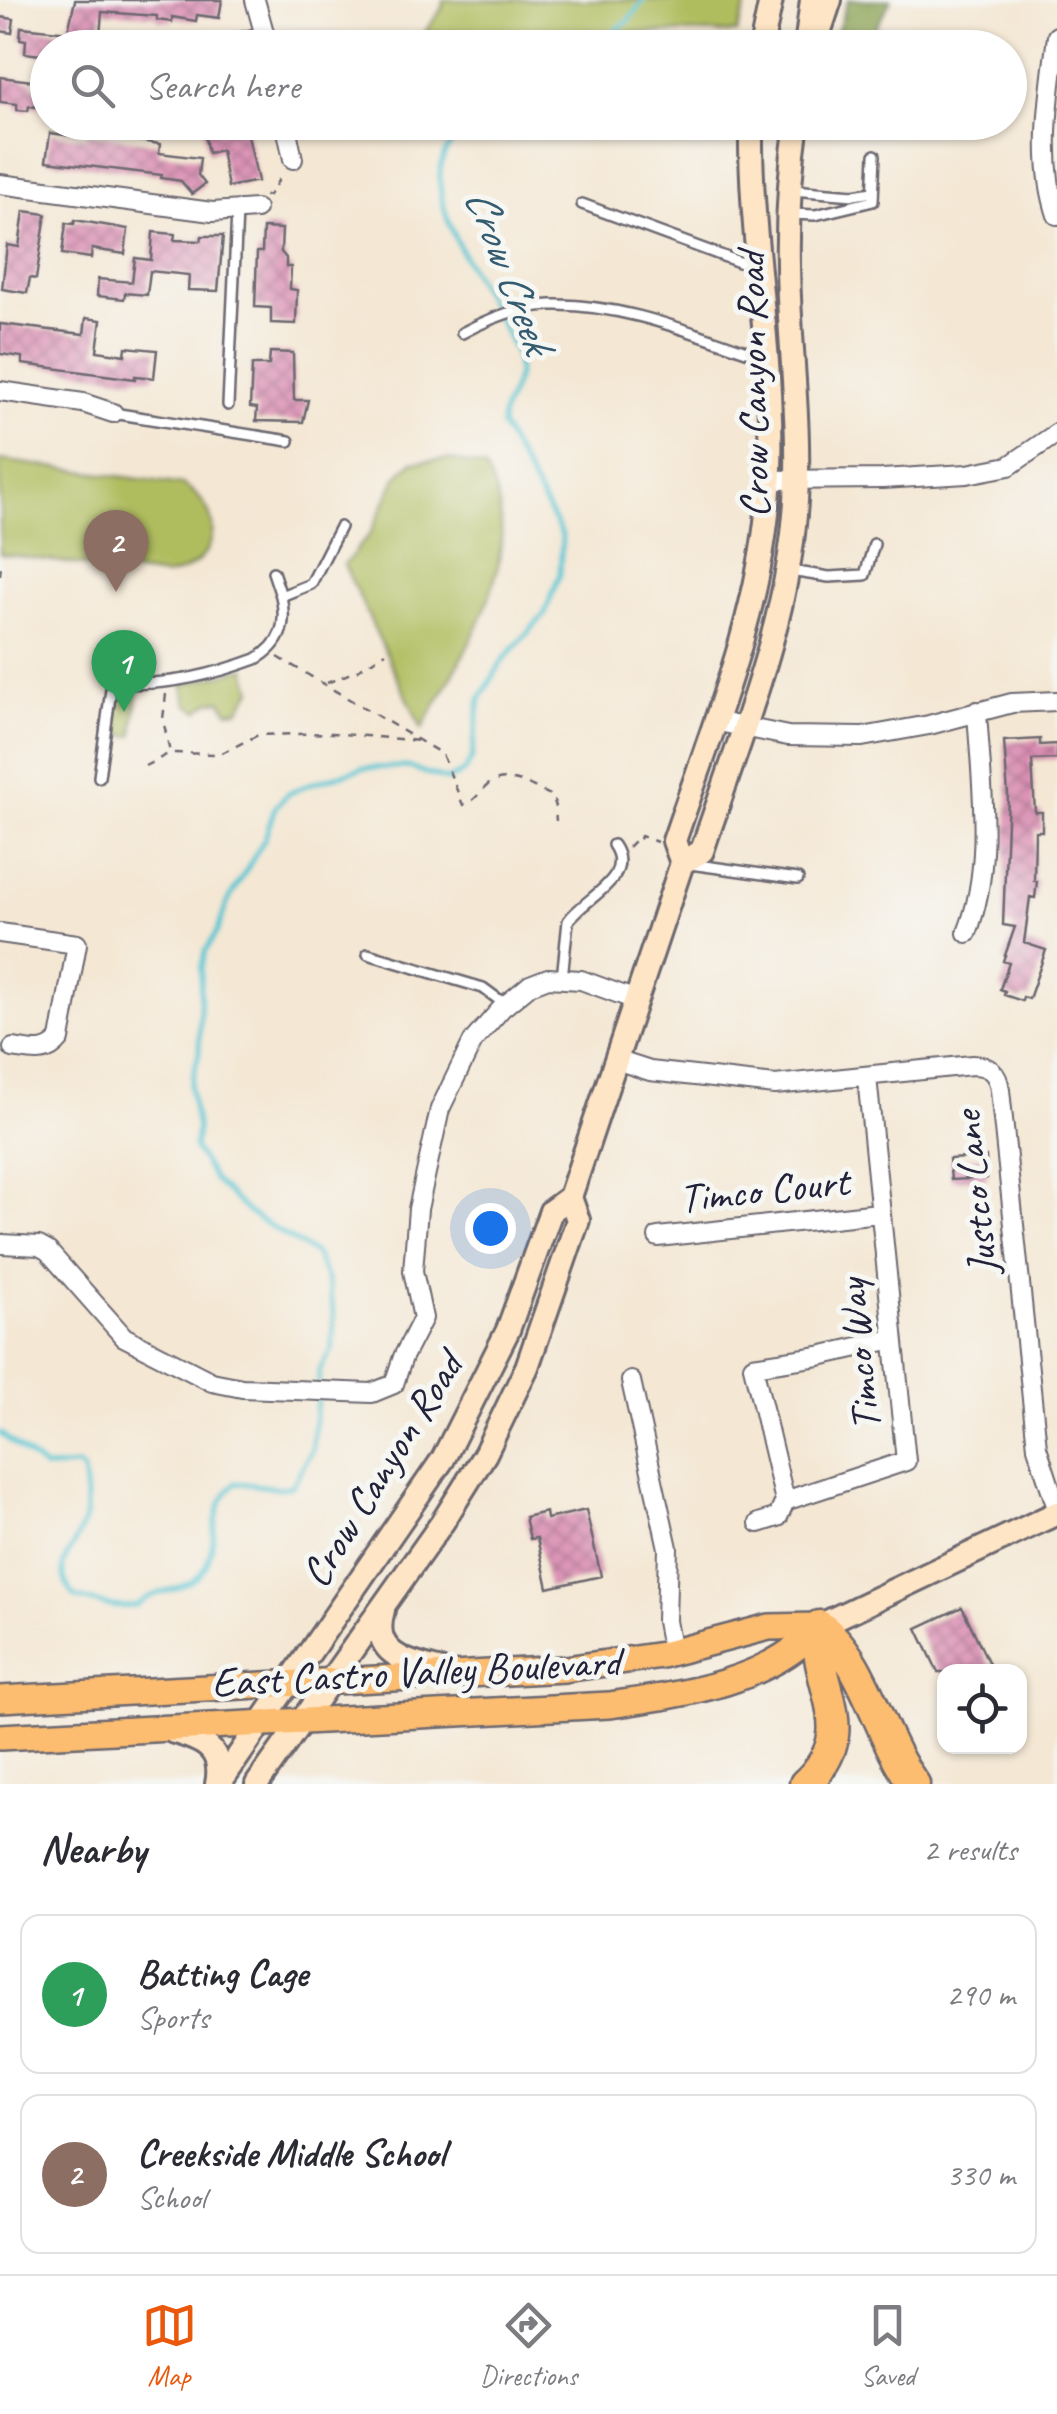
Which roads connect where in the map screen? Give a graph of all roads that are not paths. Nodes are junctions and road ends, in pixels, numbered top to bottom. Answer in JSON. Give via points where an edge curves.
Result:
{"nodes":[{"id":1,"x":256,"y":0,"type":"edge"},
{"id":2,"x":771,"y":0,"type":"edge"},
{"id":3,"x":812,"y":0,"type":"edge"},
{"id":4,"x":830,"y":0,"type":"edge"},
{"id":5,"x":263,"y":30,"type":"edge"},
{"id":6,"x":765,"y":30,"type":"edge"},
{"id":7,"x":808,"y":30,"type":"edge"},
{"id":8,"x":820,"y":30,"type":"edge"},
{"id":9,"x":1057,"y":36,"type":"edge"},
{"id":10,"x":1052,"y":127,"type":"edge"},
{"id":11,"x":289,"y":140,"type":"edge"},
{"id":12,"x":751,"y":140,"type":"edge"},
{"id":13,"x":795,"y":140,"type":"edge"},
{"id":14,"x":875,"y":155,"type":"dead end"},
{"id":15,"x":293,"y":157,"type":"road end"},
{"id":16,"x":0,"y":184,"type":"edge"},
{"id":17,"x":790,"y":190,"type":"junction"},
{"id":18,"x":872,"y":192,"type":"junction"},
{"id":19,"x":582,"y":204,"type":"dead end"},
{"id":20,"x":248,"y":210,"type":"joint"},
{"id":21,"x":788,"y":214,"type":"junction"},
{"id":22,"x":1057,"y":215,"type":"edge"},
{"id":23,"x":760,"y":270,"type":"junction"},
{"id":24,"x":462,"y":332,"type":"dead end"},
{"id":25,"x":766,"y":358,"type":"junction"},
{"id":26,"x":0,"y":392,"type":"edge"},
{"id":27,"x":228,"y":405,"type":"dead end"},
{"id":28,"x":113,"y":413,"type":"joint"},
{"id":29,"x":1057,"y":433,"type":"edge"},
{"id":30,"x":290,"y":442,"type":"dead end"},
{"id":31,"x":769,"y":480,"type":"junction"},
{"id":32,"x":798,"y":481,"type":"junction"},
{"id":33,"x":340,"y":527,"type":"dead end"},
{"id":34,"x":874,"y":544,"type":"dead end"},
{"id":35,"x":788,"y":570,"type":"junction"},
{"id":36,"x":273,"y":572,"type":"dead end"},
{"id":37,"x":281,"y":596,"type":"junction"},
{"id":38,"x":1057,"y":701,"type":"edge"},
{"id":39,"x":977,"y":712,"type":"junction"},
{"id":40,"x":714,"y":721,"type":"junction"},
{"id":41,"x":742,"y":729,"type":"junction"},
{"id":42,"x":99,"y":777,"type":"dead end"},
{"id":43,"x":612,"y":844,"type":"dead end"},
{"id":44,"x":680,"y":856,"type":"junction"},
{"id":45,"x":798,"y":879,"type":"dead end"},
{"id":46,"x":0,"y":933,"type":"edge"},
{"id":47,"x":967,"y":933,"type":"dead end"},
{"id":48,"x":368,"y":954,"type":"dead end"},
{"id":49,"x":562,"y":979,"type":"junction"},
{"id":50,"x":636,"y":1000,"type":"junction"},
{"id":51,"x":506,"y":1004,"type":"junction"},
{"id":52,"x":13,"y":1048,"type":"dead end"},
{"id":53,"x":616,"y":1060,"type":"junction"},
{"id":54,"x":867,"y":1076,"type":"junction"},
{"id":55,"x":570,"y":1197,"type":"junction"},
{"id":56,"x":879,"y":1213,"type":"junction"},
{"id":57,"x":658,"y":1237,"type":"dead end"},
{"id":58,"x":1,"y":1246,"type":"edge"},
{"id":59,"x":893,"y":1340,"type":"junction"},
{"id":60,"x":631,"y":1381,"type":"dead end"},
{"id":61,"x":784,"y":1501,"type":"junction"},
{"id":62,"x":1057,"y":1510,"type":"edge"},
{"id":63,"x":759,"y":1523,"type":"dead end"},
{"id":64,"x":385,"y":1604,"type":"junction"},
{"id":65,"x":819,"y":1626,"type":"junction"},
{"id":66,"x":672,"y":1653,"type":"junction"},
{"id":67,"x":458,"y":1675,"type":"junction"},
{"id":68,"x":331,"y":1682,"type":"junction"},
{"id":69,"x":289,"y":1684,"type":"junction"},
{"id":70,"x":0,"y":1699,"type":"edge"},
{"id":71,"x":262,"y":1722,"type":"junction"},
{"id":72,"x":302,"y":1722,"type":"junction"},
{"id":73,"x":156,"y":1726,"type":"junction"},
{"id":74,"x":0,"y":1737,"type":"edge"},
{"id":75,"x":218,"y":1784,"type":"edge"},
{"id":76,"x":257,"y":1784,"type":"edge"},
{"id":77,"x":804,"y":1784,"type":"edge"},
{"id":78,"x":914,"y":1784,"type":"edge"}],
"edges":[{"from":1,"to":5,"type":"street"},
{"from":2,"to":6,"type":"main road"},
{"from":3,"to":7,"type":"main road"},
{"from":4,"to":8,"type":"main road"},
{"from":9,"to":10,"type":"street"},
{"from":10,"to":22,"type":"street","via":[[1049,192]]},
{"from":11,"to":15,"type":"street"},
{"from":12,"to":23,"type":"main road","name":"Crow Canyon Road"},
{"from":13,"to":17,"type":"main road","name":"Crow Canyon Road"},
{"from":14,"to":18,"type":"lane"},
{"from":16,"to":20,"type":"street","via":[[212,212]]},
{"from":17,"to":18,"type":"lane"},
{"from":17,"to":21,"type":"main road","name":"Crow Canyon Road"},
{"from":18,"to":21,"type":"lane","via":[[873,201],[854,206]]},
{"from":19,"to":23,"type":"lane"},
{"from":20,"to":27,"type":"lane"},
{"from":21,"to":32,"type":"main road","name":"Crow Canyon Road"},
{"from":23,"to":25,"type":"main road","name":"Crow Canyon Road"},
{"from":24,"to":25,"type":"lane","via":[[550,305],[663,324]]},
{"from":25,"to":31,"type":"main road","name":"Crow Canyon Road"},
{"from":26,"to":28,"type":"street"},
{"from":28,"to":30,"type":"lane"},
{"from":29,"to":32,"type":"street","via":[[1009,466]]},
{"from":31,"to":32,"type":"street"},
{"from":31,"to":40,"type":"main road","name":"Crow Canyon Road","via":[[754,594]]},
{"from":32,"to":35,"type":"main road","name":"Crow Canyon Road"},
{"from":33,"to":37,"type":"lane","via":[[311,584]]},
{"from":34,"to":35,"type":"lane","via":[[865,575]]},
{"from":35,"to":41,"type":"main road","name":"Crow Canyon Road"},
{"from":36,"to":37,"type":"lane"},
{"from":37,"to":42,"type":"lane","via":[[284,622],[268,652],[169,683],[112,682]]},
{"from":38,"to":39,"type":"street"},
{"from":39,"to":41,"type":"street","via":[[862,737]]},
{"from":39,"to":47,"type":"street","via":[[984,842],[977,908]]},
{"from":40,"to":41,"type":"street"},
{"from":40,"to":44,"type":"main road","name":"Crow Canyon Road","via":[[674,841]]},
{"from":41,"to":44,"type":"main road","name":"Crow Canyon Road","via":[[702,850]]},
{"from":43,"to":49,"type":"lane","via":[[620,855],[616,877],[568,922]]},
{"from":44,"to":45,"type":"lane"},
{"from":44,"to":50,"type":"main road","name":"Crow Canyon Road"},
{"from":46,"to":52,"type":"street","via":[[77,944],[60,1039],[41,1052]]},
{"from":48,"to":51,"type":"lane","via":[[483,988]]},
{"from":49,"to":50,"type":"street"},
{"from":49,"to":51,"type":"street","via":[[530,986]]},
{"from":50,"to":53,"type":"main road","name":"Crow Canyon Road"},
{"from":51,"to":58,"type":"street","via":[[473,1041],[440,1109],[418,1208],[413,1271],[424,1318],[394,1384],[384,1390],[220,1385],[142,1350],[115,1330],[48,1251]]},
{"from":53,"to":54,"type":"street","name":"Justco Lane","via":[[650,1071],[758,1084]]},
{"from":53,"to":55,"type":"main road","name":"Crow Canyon Road"},
{"from":54,"to":56,"type":"street","name":"Timco Way"},
{"from":54,"to":62,"type":"street","name":"Justco Lane","via":[[977,1065],[998,1078],[1037,1447]]},
{"from":55,"to":64,"type":"main road","name":"Crow Canyon Road","via":[[578,1220],[508,1411],[460,1496]]},
{"from":55,"to":69,"type":"main road","name":"Crow Canyon Road","via":[[551,1212],[508,1330],[451,1445]]},
{"from":56,"to":57,"type":"street","name":"Timco Court"},
{"from":56,"to":59,"type":"street","name":"Timco Way"},
{"from":59,"to":61,"type":"street","name":"Timco Way","via":[[906,1461]]},
{"from":59,"to":61,"type":"street","via":[[754,1366]]},
{"from":60,"to":66,"type":"street","via":[[668,1548]]},
{"from":61,"to":63,"type":"street","name":"Timco Way","via":[[778,1517]]},
{"from":62,"to":65,"type":"main road","name":"East Castro Valley Boulevard"},
{"from":64,"to":67,"type":"main road","via":[[380,1629],[387,1648]]},
{"from":64,"to":68,"type":"main road","name":"Crow Canyon Road"},
{"from":65,"to":66,"type":"main road","name":"East Castro Valley Boulevard","via":[[769,1627]]},
{"from":65,"to":72,"type":"main road","name":"East Castro Valley Boulevard","via":[[776,1661],[640,1700]]},
{"from":65,"to":77,"type":"highway","via":[[835,1726],[824,1760]]},
{"from":65,"to":78,"type":"highway","via":[[844,1648]]},
{"from":66,"to":67,"type":"main road","name":"East Castro Valley Boulevard","via":[[598,1666]]},
{"from":67,"to":68,"type":"main road","name":"East Castro Valley Boulevard"},
{"from":68,"to":69,"type":"main road","name":"East Castro Valley Boulevard"},
{"from":68,"to":72,"type":"main road","name":"Crow Canyon Road"},
{"from":69,"to":70,"type":"main road","name":"East Castro Valley Boulevard"},
{"from":69,"to":71,"type":"main road","name":"Crow Canyon Road"},
{"from":71,"to":72,"type":"main road","name":"East Castro Valley Boulevard"},
{"from":71,"to":73,"type":"main road","name":"East Castro Valley Boulevard"},
{"from":71,"to":75,"type":"main road","name":"Crow Canyon Road"},
{"from":72,"to":76,"type":"main road","name":"Crow Canyon Road"},
{"from":73,"to":74,"type":"main road","name":"East Castro Valley Boulevard"},
{"from":73,"to":75,"type":"main road","via":[[211,1746]]}]}
